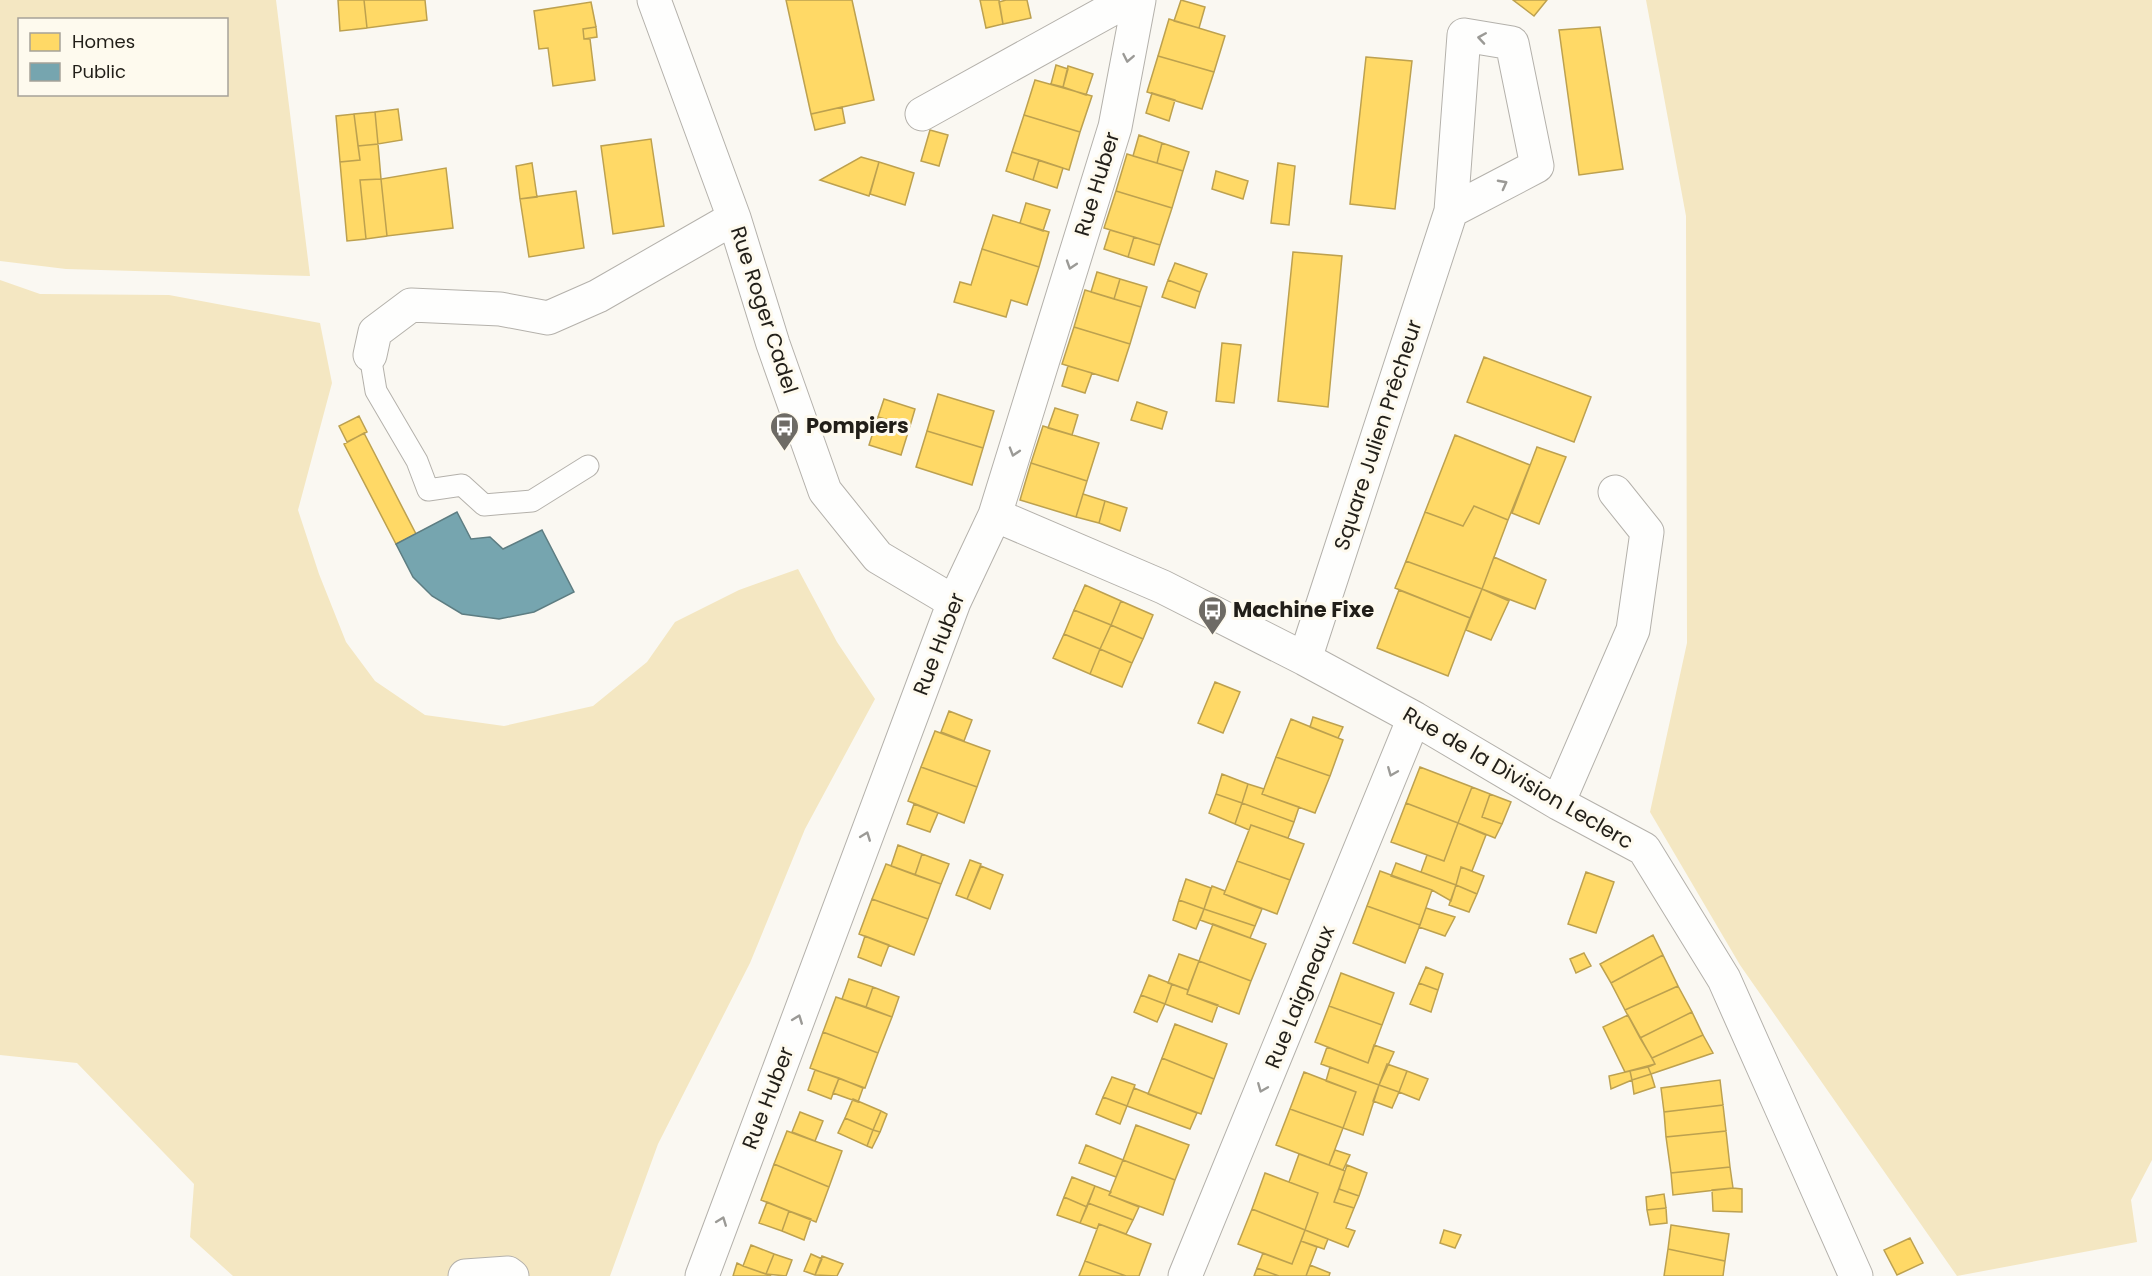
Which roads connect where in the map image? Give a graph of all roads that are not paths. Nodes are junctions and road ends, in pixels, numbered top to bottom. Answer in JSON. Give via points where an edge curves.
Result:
{"nodes":[{"id":1,"x":654,"y":0,"type":"edge"},
{"id":2,"x":1128,"y":0,"type":"edge"},
{"id":3,"x":1139,"y":0,"type":"edge"},
{"id":4,"x":922,"y":114,"type":"dead end"},
{"id":5,"x":1451,"y":211,"type":"junction"},
{"id":6,"x":734,"y":218,"type":"junction"},
{"id":7,"x":370,"y":355,"type":"joint"},
{"id":8,"x":588,"y":466,"type":"dead end"},
{"id":9,"x":1615,"y":492,"type":"dead end"},
{"id":10,"x":994,"y":515,"type":"junction"},
{"id":11,"x":954,"y":602,"type":"junction"},
{"id":12,"x":1305,"y":659,"type":"junction"},
{"id":13,"x":1414,"y":718,"type":"junction"},
{"id":14,"x":1558,"y":804,"type":"junction"},
{"id":15,"x":465,"y":1276,"type":"edge"},
{"id":16,"x":512,"y":1276,"type":"edge"},
{"id":17,"x":702,"y":1276,"type":"edge"},
{"id":18,"x":1185,"y":1276,"type":"edge"},
{"id":19,"x":1856,"y":1276,"type":"edge"}],
"edges":[{"from":1,"to":6,"type":"street","name":"Rue Roger Cadel"},
{"from":2,"to":4,"type":"street"},
{"from":3,"to":10,"type":"street","name":"Rue Huber","one_way":true,"via":[[1115,127]]},
{"from":5,"to":5,"type":"street","name":"Square Julien Prêcheur","one_way":true,"via":[[1537,166],[1512,43],[1464,35]]},
{"from":5,"to":12,"type":"street","name":"Square Julien Prêcheur"},
{"from":6,"to":7,"type":"street","via":[[598,296],[548,318],[500,309],[411,304],[375,332]]},
{"from":6,"to":11,"type":"street","name":"Rue Roger Cadel","via":[[825,491],[878,557]]},
{"from":7,"to":8,"type":"lane","via":[[376,391],[417,461],[428,490],[462,485],[484,506],[532,501]]},
{"from":9,"to":14,"type":"street","via":[[1647,532],[1633,630]]},
{"from":10,"to":11,"type":"street","name":"Rue Huber"},
{"from":10,"to":12,"type":"street","name":"Rue de la Division Leclerc","via":[[1163,587]]},
{"from":17,"to":11,"type":"street","name":"Rue Huber","one_way":true},
{"from":12,"to":13,"type":"street","name":"Rue de la Division Leclerc"},
{"from":13,"to":14,"type":"street","name":"Rue de la Division Leclerc"},
{"from":13,"to":18,"type":"street","name":"Rue Laigneaux","one_way":true},
{"from":14,"to":19,"type":"street","name":"Rue de la Division Leclerc","via":[[1644,849],[1724,979]]},
{"from":15,"to":16,"type":"street"}]}
